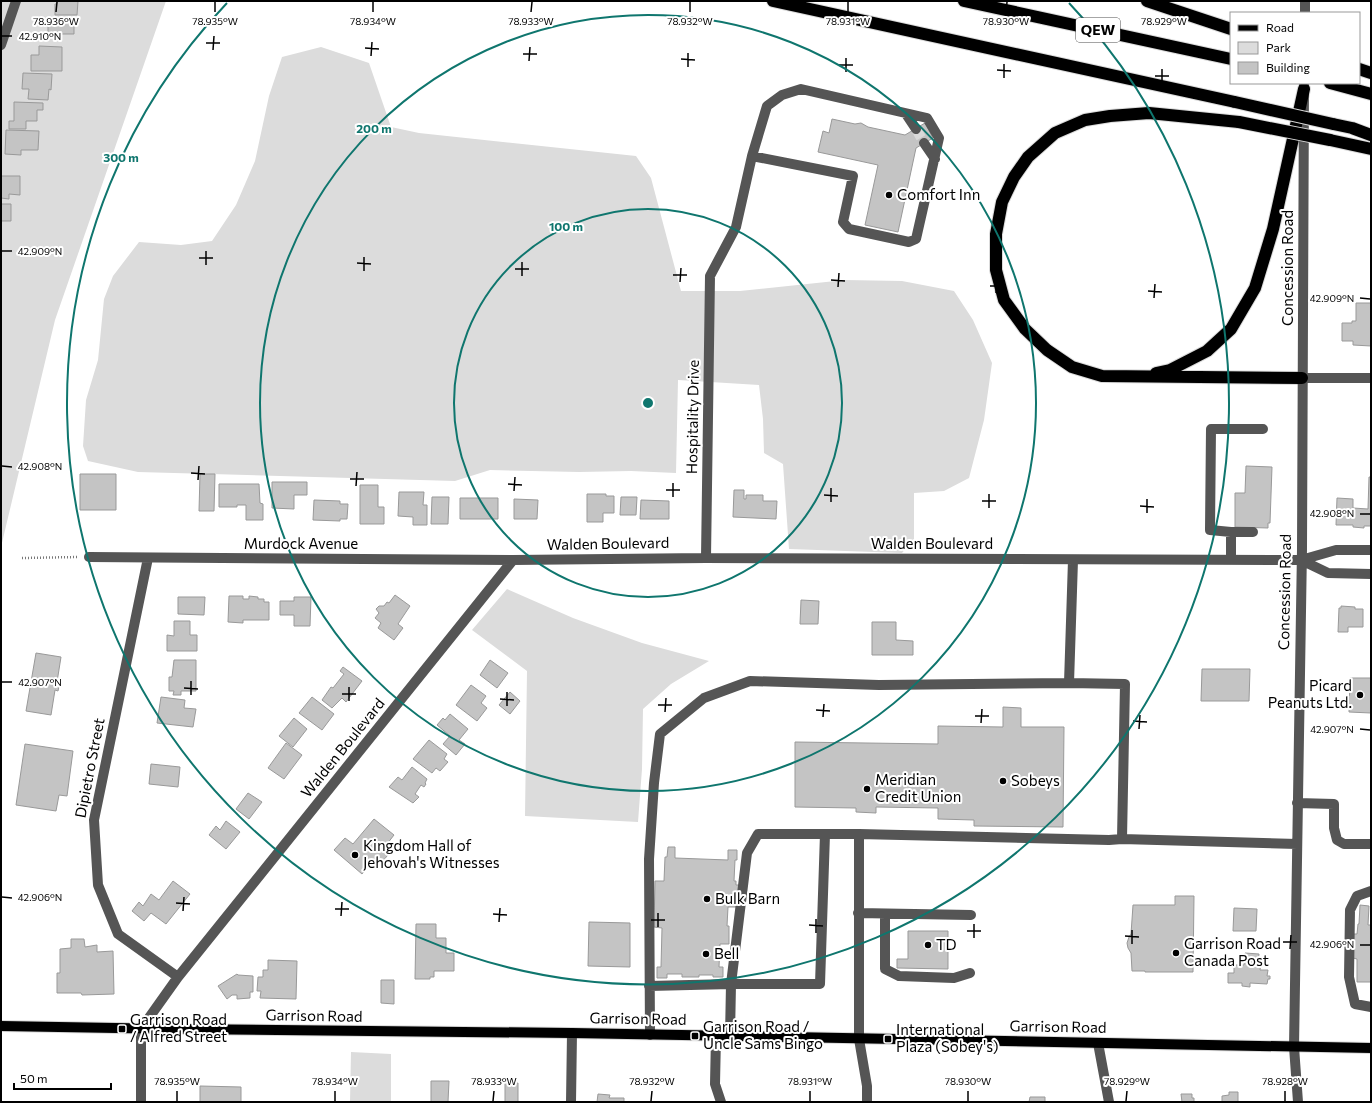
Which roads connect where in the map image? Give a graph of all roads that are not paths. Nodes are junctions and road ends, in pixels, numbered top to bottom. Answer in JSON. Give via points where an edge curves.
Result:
{"nodes":[{"id":1,"x":16,"y":1,"type":"edge"},
{"id":2,"x":773,"y":1,"type":"edge"},
{"id":3,"x":964,"y":1,"type":"edge"},
{"id":4,"x":1147,"y":1,"type":"edge"},
{"id":5,"x":1305,"y":1,"type":"edge"},
{"id":6,"x":1305,"y":12,"type":"edge"},
{"id":7,"x":1230,"y":29,"type":"edge"},
{"id":8,"x":1,"y":45,"type":"edge"},
{"id":9,"x":1230,"y":59,"type":"edge"},
{"id":10,"x":1360,"y":69,"type":"edge"},
{"id":11,"x":1371,"y":73,"type":"edge"},
{"id":12,"x":1336,"y":84,"type":"edge"},
{"id":13,"x":1304,"y":86,"type":"edge"},
{"id":14,"x":1371,"y":94,"type":"edge"},
{"id":15,"x":906,"y":114,"type":"junction"},
{"id":16,"x":916,"y":129,"type":"tunnel mouth"},
{"id":17,"x":1371,"y":135,"type":"edge"},
{"id":18,"x":924,"y":143,"type":"tunnel mouth"},
{"id":19,"x":1371,"y":149,"type":"edge"},
{"id":20,"x":752,"y":156,"type":"junction"},
{"id":21,"x":934,"y":159,"type":"junction"},
{"id":22,"x":1135,"y":378,"type":"junction"},
{"id":23,"x":1302,"y":378,"type":"junction"},
{"id":24,"x":1371,"y":378,"type":"edge"},
{"id":25,"x":1263,"y":429,"type":"dead end"},
{"id":26,"x":1231,"y":532,"type":"junction"},
{"id":27,"x":1253,"y":532,"type":"dead end"},
{"id":28,"x":1371,"y":550,"type":"edge"},
{"id":29,"x":89,"y":557,"type":"road end"},
{"id":30,"x":148,"y":558,"type":"junction"},
{"id":31,"x":706,"y":558,"type":"junction"},
{"id":32,"x":513,"y":560,"type":"junction"},
{"id":33,"x":1073,"y":560,"type":"junction"},
{"id":34,"x":1231,"y":560,"type":"junction"},
{"id":35,"x":1301,"y":560,"type":"junction"},
{"id":36,"x":1371,"y":574,"type":"edge"},
{"id":37,"x":1069,"y":683,"type":"junction"},
{"id":38,"x":1297,"y":803,"type":"junction"},
{"id":39,"x":825,"y":834,"type":"junction"},
{"id":40,"x":859,"y":834,"type":"junction"},
{"id":41,"x":1122,"y":839,"type":"junction"},
{"id":42,"x":1297,"y":844,"type":"junction"},
{"id":43,"x":1371,"y":844,"type":"edge"},
{"id":44,"x":1371,"y":891,"type":"edge"},
{"id":45,"x":858,"y":913,"type":"junction"},
{"id":46,"x":885,"y":914,"type":"junction"},
{"id":47,"x":971,"y":915,"type":"dead end"},
{"id":48,"x":970,"y":973,"type":"dead end"},
{"id":49,"x":178,"y":977,"type":"junction"},
{"id":50,"x":731,"y":984,"type":"junction"},
{"id":51,"x":650,"y":986,"type":"junction"},
{"id":52,"x":1371,"y":1007,"type":"edge"},
{"id":53,"x":1,"y":1026,"type":"edge"},
{"id":54,"x":141,"y":1029,"type":"junction"},
{"id":55,"x":572,"y":1033,"type":"junction"},
{"id":56,"x":650,"y":1035,"type":"junction"},
{"id":57,"x":716,"y":1036,"type":"junction"},
{"id":58,"x":730,"y":1036,"type":"junction"},
{"id":59,"x":859,"y":1039,"type":"junction"},
{"id":60,"x":1098,"y":1043,"type":"junction"},
{"id":61,"x":1294,"y":1047,"type":"junction"},
{"id":62,"x":1371,"y":1048,"type":"edge"},
{"id":63,"x":141,"y":1102,"type":"edge"},
{"id":64,"x":571,"y":1102,"type":"edge"},
{"id":65,"x":721,"y":1102,"type":"edge"},
{"id":66,"x":867,"y":1102,"type":"edge"},
{"id":67,"x":1109,"y":1102,"type":"edge"},
{"id":68,"x":1298,"y":1102,"type":"edge"}],
"edges":[{"from":1,"to":8,"type":"street"},
{"from":2,"to":17,"type":"highway","bridge":true,"via":[[1352,128]]},
{"from":3,"to":9,"type":"highway","number":"QEW"},
{"from":4,"to":7,"type":"highway"},
{"from":5,"to":6,"type":"street"},
{"from":10,"to":11,"type":"highway"},
{"from":12,"to":14,"type":"highway"},
{"from":13,"to":22,"type":"highway","via":[[1273,229],[1255,288],[1231,329],[1207,351],[1170,370]]},
{"from":13,"to":23,"type":"street","name":"Concession Road"},
{"from":15,"to":16,"type":"street"},
{"from":15,"to":20,"type":"street","via":[[801,89],[782,95],[767,106]]},
{"from":15,"to":21,"type":"street","via":[[927,118],[931,124],[939,138]]},
{"from":18,"to":21,"type":"street"},
{"from":19,"to":22,"type":"highway","bridge":true,"via":[[1239,122],[1149,113],[1085,120],[1055,133],[1028,158],[1014,177],[1002,202],[996,234],[996,270],[1004,300],[1025,329],[1047,350],[1072,367],[1102,376]]},
{"from":20,"to":21,"type":"street","via":[[853,176],[843,222],[849,229],[910,242],[916,239]]},
{"from":20,"to":31,"type":"street","name":"Hospitality Drive","via":[[736,226],[710,276]]},
{"from":22,"to":23,"type":"highway"},
{"from":23,"to":24,"type":"street"},
{"from":23,"to":35,"type":"street","name":"Concession Road"},
{"from":25,"to":26,"type":"street","via":[[1211,429],[1210,530]]},
{"from":26,"to":27,"type":"street"},
{"from":26,"to":34,"type":"street"},
{"from":28,"to":35,"type":"street","name":"Walden Boulevard","via":[[1336,550]]},
{"from":29,"to":30,"type":"street","name":"Murdock Avenue"},
{"from":30,"to":32,"type":"street","name":"Murdock Avenue"},
{"from":30,"to":49,"type":"street","name":"Dipietro Street","via":[[94,820],[98,885],[118,934]]},
{"from":31,"to":32,"type":"street","name":"Walden Boulevard"},
{"from":31,"to":33,"type":"street","name":"Walden Boulevard"},
{"from":32,"to":49,"type":"street","name":"Walden Boulevard"},
{"from":33,"to":34,"type":"street","name":"Walden Boulevard"},
{"from":33,"to":37,"type":"street"},
{"from":34,"to":35,"type":"street","name":"Walden Boulevard"},
{"from":35,"to":36,"type":"street","name":"Walden Boulevard","via":[[1328,573]]},
{"from":35,"to":38,"type":"street","name":"Concession Road"},
{"from":37,"to":41,"type":"street","via":[[1125,684]]},
{"from":37,"to":51,"type":"street","via":[[879,685],[750,681],[704,698],[660,734],[649,860]]},
{"from":38,"to":42,"type":"street","name":"Concession Road"},
{"from":38,"to":43,"type":"street","via":[[1334,804],[1337,840],[1344,844]]},
{"from":39,"to":40,"type":"street"},
{"from":39,"to":50,"type":"street","via":[[758,834],[747,853]]},
{"from":39,"to":50,"type":"street","via":[[820,984]]},
{"from":40,"to":41,"type":"street"},
{"from":40,"to":45,"type":"street"},
{"from":41,"to":42,"type":"street"},
{"from":42,"to":61,"type":"street","name":"Concession Road"},
{"from":44,"to":52,"type":"street","via":[[1356,896],[1350,910],[1349,977],[1355,1004]]},
{"from":45,"to":46,"type":"street"},
{"from":45,"to":59,"type":"street"},
{"from":46,"to":47,"type":"street"},
{"from":46,"to":48,"type":"street","via":[[886,969],[899,976],[954,978]]},
{"from":49,"to":54,"type":"street","name":"Walden Boulevard"},
{"from":50,"to":51,"type":"street"},
{"from":50,"to":58,"type":"street"},
{"from":51,"to":56,"type":"street"},
{"from":53,"to":54,"type":"main road","name":"Garrison Road"},
{"from":54,"to":55,"type":"main road","name":"Garrison Road"},
{"from":54,"to":63,"type":"street"},
{"from":55,"to":56,"type":"main road","name":"Garrison Road"},
{"from":55,"to":64,"type":"street"},
{"from":56,"to":57,"type":"main road","name":"Garrison Road"},
{"from":57,"to":58,"type":"main road","name":"Garrison Road"},
{"from":57,"to":65,"type":"street","via":[[715,1084]]},
{"from":58,"to":59,"type":"main road","name":"Garrison Road"},
{"from":59,"to":60,"type":"main road","name":"Garrison Road"},
{"from":59,"to":66,"type":"street","via":[[867,1086]]},
{"from":60,"to":61,"type":"main road","name":"Garrison Road"},
{"from":60,"to":67,"type":"street"},
{"from":61,"to":62,"type":"main road","name":"Garrison Road"},
{"from":61,"to":68,"type":"street","name":"Concession Road"}]}
